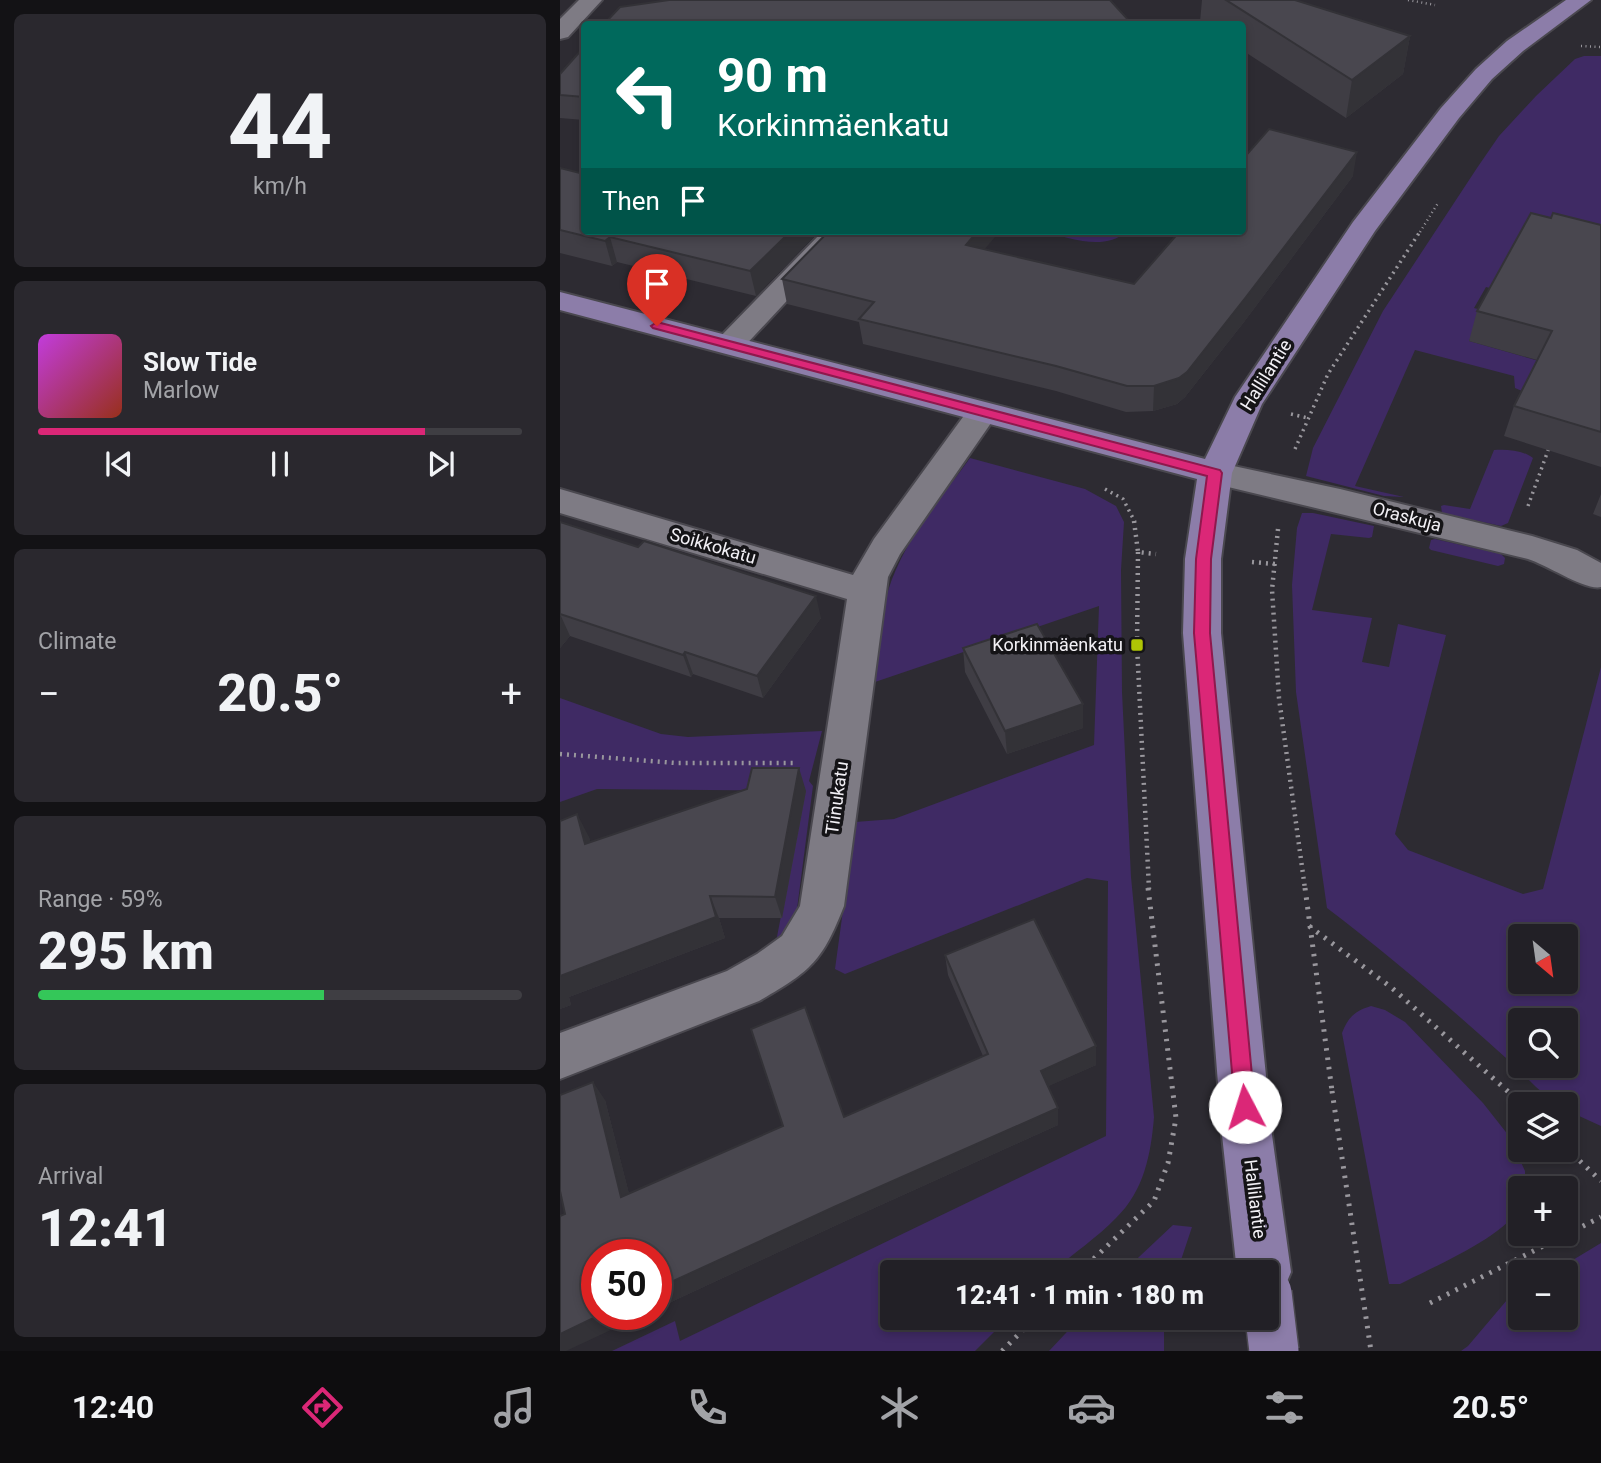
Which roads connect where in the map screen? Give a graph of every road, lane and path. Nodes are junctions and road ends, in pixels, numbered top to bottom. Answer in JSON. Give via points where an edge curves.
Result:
{"nodes":[{"id":1,"x":591,"y":0,"type":"edge"},
{"id":2,"x":1408,"y":0,"type":"edge"},
{"id":3,"x":1580,"y":0,"type":"edge"},
{"id":4,"x":1435,"y":5,"type":"dead end"},
{"id":5,"x":560,"y":32,"type":"edge"},
{"id":6,"x":1582,"y":39,"type":"dead end"},
{"id":7,"x":1601,"y":47,"type":"edge"},
{"id":8,"x":1439,"y":201,"type":"dead end"},
{"id":9,"x":834,"y":235,"type":"edge"},
{"id":10,"x":560,"y":301,"type":"edge"},
{"id":11,"x":730,"y":344,"type":"junction"},
{"id":12,"x":982,"y":412,"type":"junction"},
{"id":13,"x":1555,"y":434,"type":"edge"},
{"id":14,"x":1215,"y":473,"type":"junction"},
{"id":15,"x":1286,"y":486,"type":"junction"},
{"id":16,"x":560,"y":501,"type":"edge"},
{"id":17,"x":1516,"y":545,"type":"junction"},
{"id":18,"x":1138,"y":552,"type":"dead end"},
{"id":19,"x":1594,"y":576,"type":"dead end"},
{"id":20,"x":866,"y":592,"type":"junction"},
{"id":21,"x":560,"y":754,"type":"edge"},
{"id":22,"x":842,"y":762,"type":"junction"},
{"id":23,"x":1308,"y":926,"type":"junction"},
{"id":24,"x":560,"y":1056,"type":"edge"},
{"id":25,"x":1509,"y":1092,"type":"edge"},
{"id":26,"x":1578,"y":1159,"type":"edge"},
{"id":27,"x":1601,"y":1181,"type":"edge"},
{"id":28,"x":1601,"y":1217,"type":"edge"},
{"id":29,"x":1093,"y":1260,"type":"edge"},
{"id":30,"x":1263,"y":1260,"type":"edge"},
{"id":31,"x":1430,"y":1303,"type":"dead end"},
{"id":32,"x":1023,"y":1330,"type":"edge"},
{"id":33,"x":1271,"y":1330,"type":"edge"},
{"id":34,"x":1002,"y":1351,"type":"edge"},
{"id":35,"x":1274,"y":1351,"type":"edge"},
{"id":36,"x":1371,"y":1351,"type":"edge"}],
"edges":[{"from":1,"to":5,"type":"street"},
{"from":2,"to":4,"type":"path"},
{"from":3,"to":14,"type":"main road","name":"Hallilantie","via":[[1484,74],[1408,165],[1246,404]]},
{"from":6,"to":7,"type":"path","via":[[1573,46]]},
{"from":8,"to":15,"type":"path","via":[[1328,374],[1287,467]]},
{"from":9,"to":11,"type":"street"},
{"from":10,"to":11,"type":"main road"},
{"from":11,"to":12,"type":"main road"},
{"from":12,"to":14,"type":"main road"},
{"from":12,"to":20,"type":"street","name":"Tiinukatu","via":[[886,548]]},
{"from":13,"to":17,"type":"path"},
{"from":14,"to":15,"type":"street","name":"Oraskuja"},
{"from":14,"to":30,"type":"main road","name":"Hallilantie","via":[[1203,559],[1202,633]]},
{"from":15,"to":17,"type":"street","name":"Oraskuja"},
{"from":15,"to":23,"type":"path","via":[[1272,590],[1279,698]]},
{"from":16,"to":20,"type":"street","name":"Soikkokatu"},
{"from":17,"to":19,"type":"street","name":"Oraskuja","via":[[1568,560]]},
{"from":18,"to":29,"type":"path","via":[[1137,658],[1146,868],[1176,1118],[1168,1163],[1154,1201]]},
{"from":20,"to":22,"type":"street","name":"Tiinukatu"},
{"from":21,"to":22,"type":"path","via":[[714,765]]},
{"from":22,"to":24,"type":"street","name":"Tiinukatu","via":[[822,906],[798,950],[743,986]]},
{"from":23,"to":25,"type":"path","via":[[1392,988]]},
{"from":23,"to":36,"type":"path","bridge":true},
{"from":26,"to":27,"type":"path"},
{"from":28,"to":31,"type":"path"},
{"from":32,"to":34,"type":"path"},
{"from":33,"to":35,"type":"main road","bridge":true}]}
